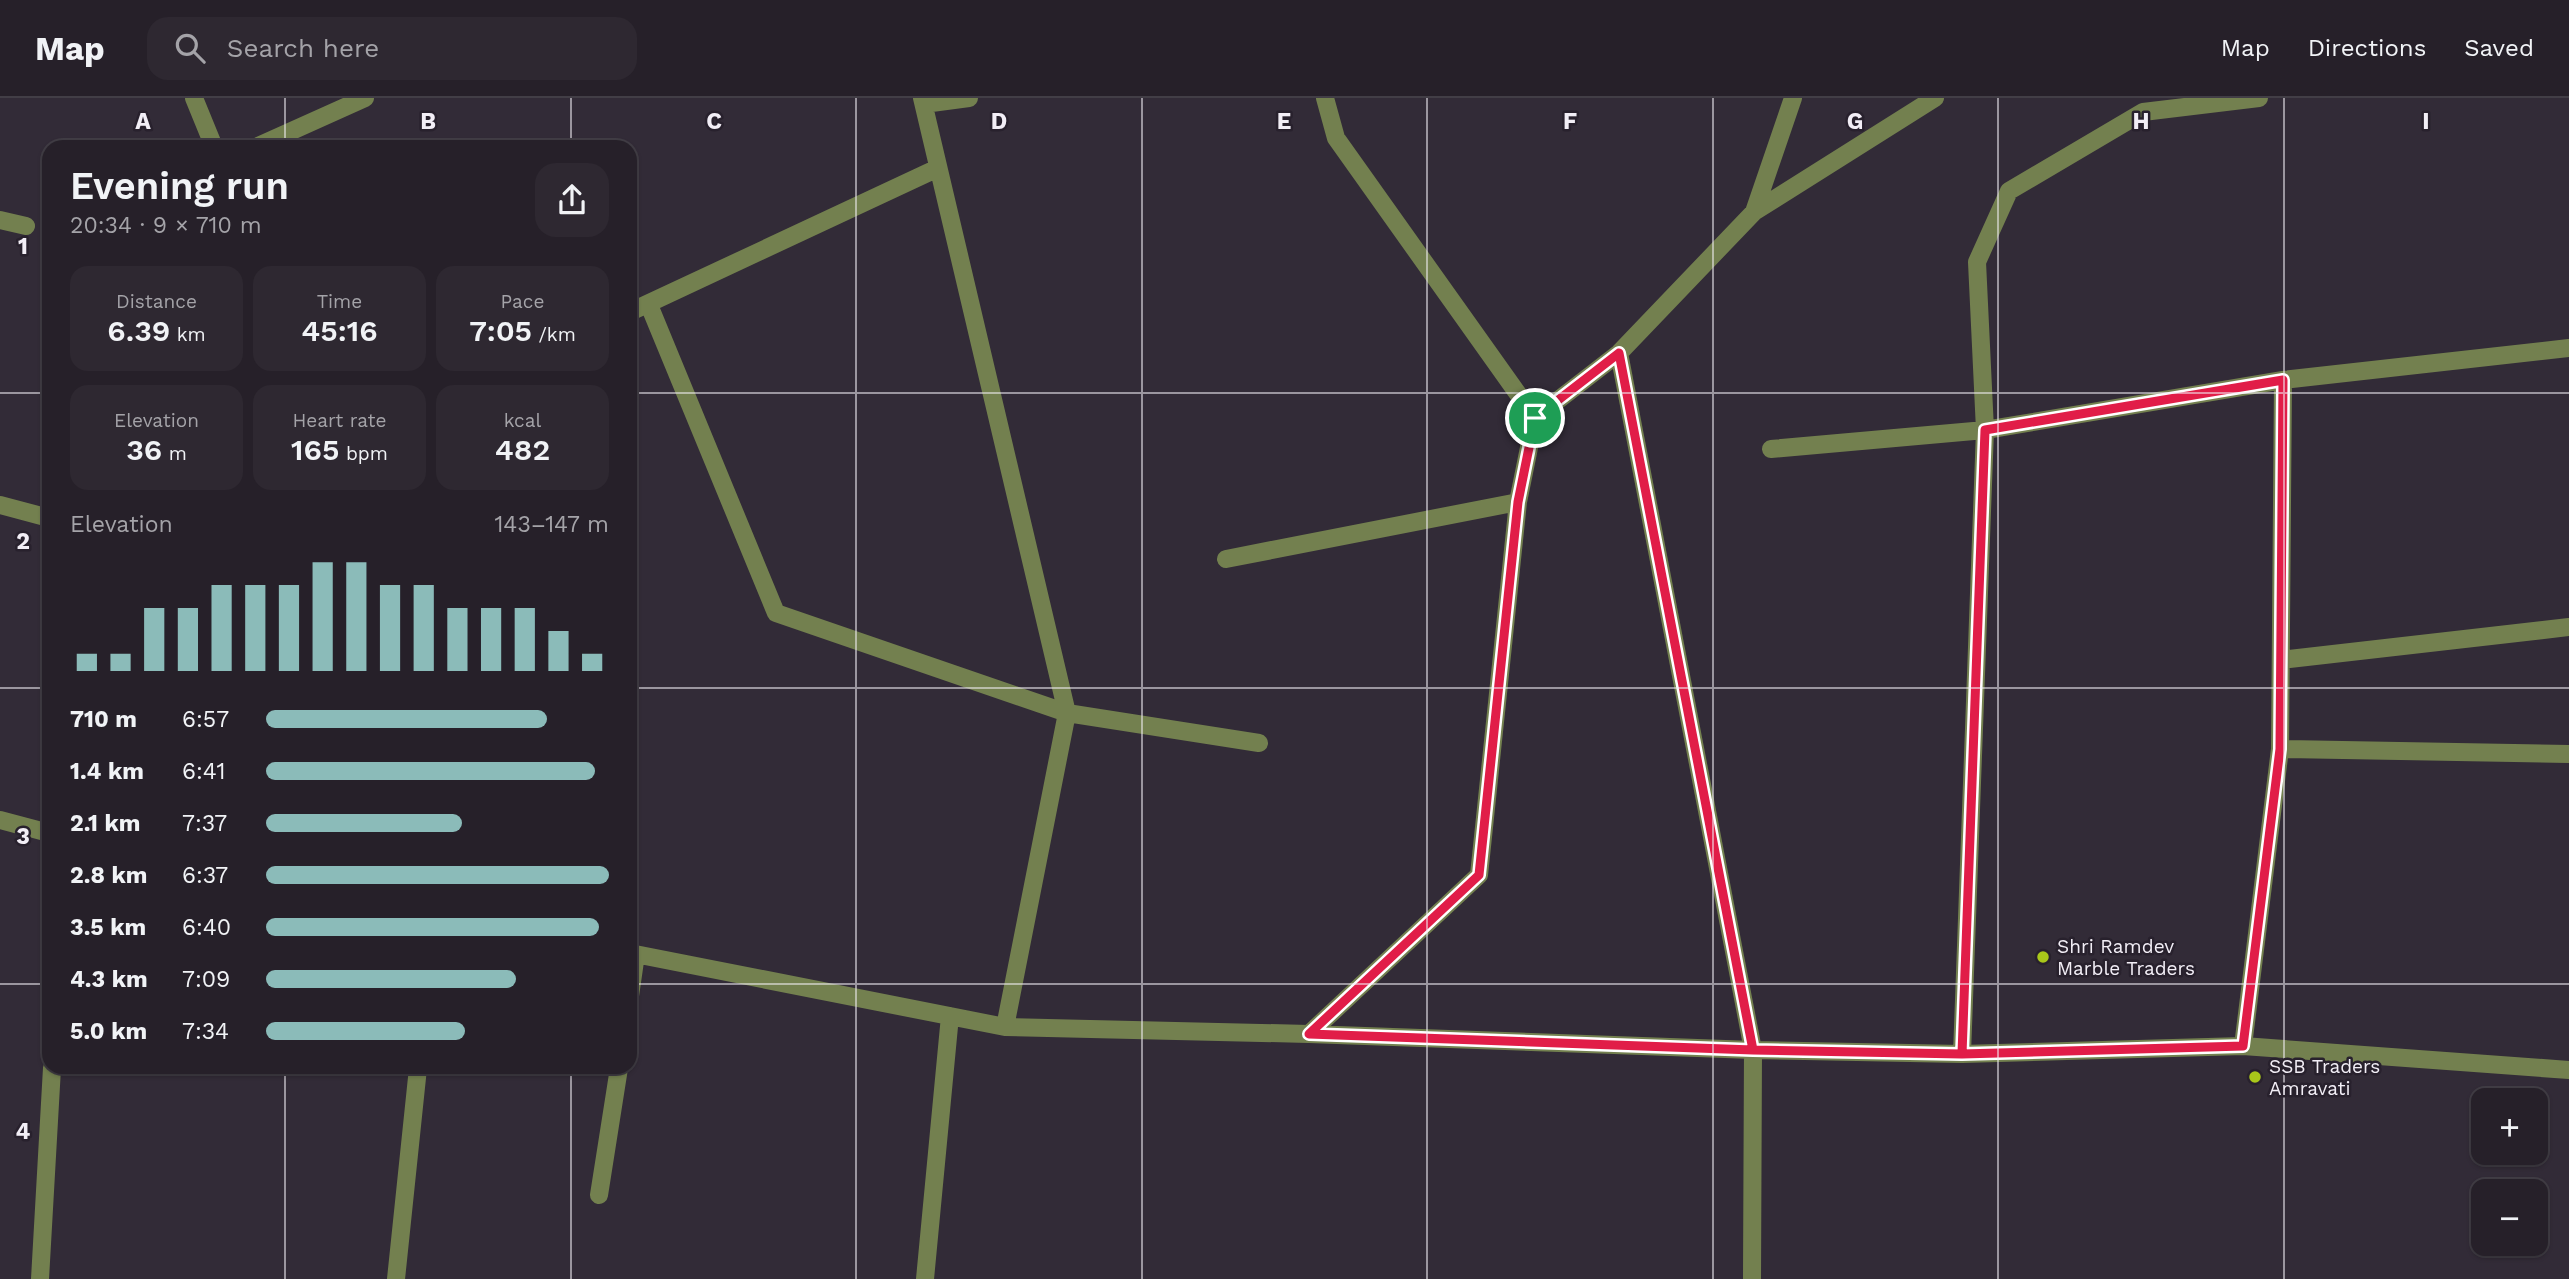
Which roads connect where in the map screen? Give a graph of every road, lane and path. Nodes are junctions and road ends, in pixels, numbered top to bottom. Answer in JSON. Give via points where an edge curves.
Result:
{"nodes":[{"id":1,"x":194,"y":98,"type":"edge"},
{"id":2,"x":365,"y":98,"type":"edge"},
{"id":3,"x":969,"y":98,"type":"edge"},
{"id":4,"x":1325,"y":98,"type":"edge"},
{"id":5,"x":1794,"y":98,"type":"edge"},
{"id":6,"x":1935,"y":98,"type":"edge"},
{"id":7,"x":2259,"y":98,"type":"edge"},
{"id":8,"x":923,"y":101,"type":"edge"},
{"id":9,"x":211,"y":140,"type":"edge"},
{"id":10,"x":272,"y":140,"type":"edge"},
{"id":11,"x":938,"y":168,"type":"junction"},
{"id":12,"x":1754,"y":212,"type":"junction"},
{"id":13,"x":0,"y":220,"type":"edge"},
{"id":14,"x":26,"y":226,"type":"dead end"},
{"id":15,"x":649,"y":305,"type":"junction"},
{"id":16,"x":637,"y":309,"type":"edge"},
{"id":17,"x":2569,"y":348,"type":"edge"},
{"id":18,"x":1619,"y":353,"type":"junction"},
{"id":19,"x":2283,"y":380,"type":"junction"},
{"id":20,"x":1535,"y":418,"type":"junction"},
{"id":21,"x":1985,"y":430,"type":"junction"},
{"id":22,"x":1771,"y":449,"type":"dead end"},
{"id":23,"x":1518,"y":502,"type":"junction"},
{"id":24,"x":0,"y":505,"type":"edge"},
{"id":25,"x":42,"y":515,"type":"edge"},
{"id":26,"x":1226,"y":559,"type":"dead end"},
{"id":27,"x":2569,"y":627,"type":"edge"},
{"id":28,"x":2281,"y":660,"type":"junction"},
{"id":29,"x":1067,"y":713,"type":"junction"},
{"id":30,"x":1259,"y":743,"type":"dead end"},
{"id":31,"x":2280,"y":749,"type":"junction"},
{"id":32,"x":2569,"y":754,"type":"edge"},
{"id":33,"x":0,"y":820,"type":"edge"},
{"id":34,"x":42,"y":830,"type":"edge"},
{"id":35,"x":637,"y":954,"type":"edge"},
{"id":36,"x":950,"y":1016,"type":"junction"},
{"id":37,"x":1005,"y":1027,"type":"junction"},
{"id":38,"x":1309,"y":1034,"type":"junction"},
{"id":39,"x":2243,"y":1046,"type":"junction"},
{"id":40,"x":1753,"y":1050,"type":"junction"},
{"id":41,"x":1962,"y":1054,"type":"junction"},
{"id":42,"x":2569,"y":1070,"type":"edge"},
{"id":43,"x":52,"y":1074,"type":"edge"},
{"id":44,"x":417,"y":1074,"type":"edge"},
{"id":45,"x":618,"y":1074,"type":"edge"},
{"id":46,"x":599,"y":1195,"type":"dead end"},
{"id":47,"x":40,"y":1279,"type":"edge"},
{"id":48,"x":396,"y":1279,"type":"edge"},
{"id":49,"x":925,"y":1279,"type":"edge"},
{"id":50,"x":1752,"y":1279,"type":"edge"}],
"edges":[{"from":1,"to":9,"type":"street"},
{"from":2,"to":10,"type":"street"},
{"from":3,"to":8,"type":"street"},
{"from":4,"to":20,"type":"street","via":[[1336,138]]},
{"from":5,"to":12,"type":"street"},
{"from":6,"to":12,"type":"street"},
{"from":7,"to":21,"type":"street","via":[[2143,112],[2010,191],[1977,262]]},
{"from":8,"to":11,"type":"street"},
{"from":11,"to":15,"type":"street"},
{"from":11,"to":29,"type":"street"},
{"from":12,"to":18,"type":"street"},
{"from":13,"to":14,"type":"street"},
{"from":15,"to":16,"type":"street"},
{"from":15,"to":29,"type":"street","via":[[776,613]]},
{"from":17,"to":19,"type":"street"},
{"from":18,"to":20,"type":"street"},
{"from":18,"to":40,"type":"street"},
{"from":19,"to":21,"type":"street"},
{"from":19,"to":28,"type":"street"},
{"from":20,"to":23,"type":"street"},
{"from":21,"to":22,"type":"street"},
{"from":21,"to":41,"type":"street"},
{"from":23,"to":26,"type":"street"},
{"from":23,"to":38,"type":"street","via":[[1479,875]]},
{"from":24,"to":25,"type":"street"},
{"from":27,"to":28,"type":"street"},
{"from":28,"to":31,"type":"street"},
{"from":29,"to":30,"type":"street"},
{"from":29,"to":37,"type":"street"},
{"from":31,"to":32,"type":"street"},
{"from":31,"to":39,"type":"street"},
{"from":33,"to":34,"type":"street"},
{"from":35,"to":36,"type":"street"},
{"from":36,"to":37,"type":"street"},
{"from":36,"to":49,"type":"street"},
{"from":37,"to":38,"type":"street"},
{"from":38,"to":40,"type":"street"},
{"from":39,"to":41,"type":"street"},
{"from":39,"to":42,"type":"street"},
{"from":40,"to":41,"type":"street"},
{"from":40,"to":50,"type":"street"},
{"from":43,"to":47,"type":"street"},
{"from":44,"to":48,"type":"street"},
{"from":45,"to":46,"type":"street"}]}
